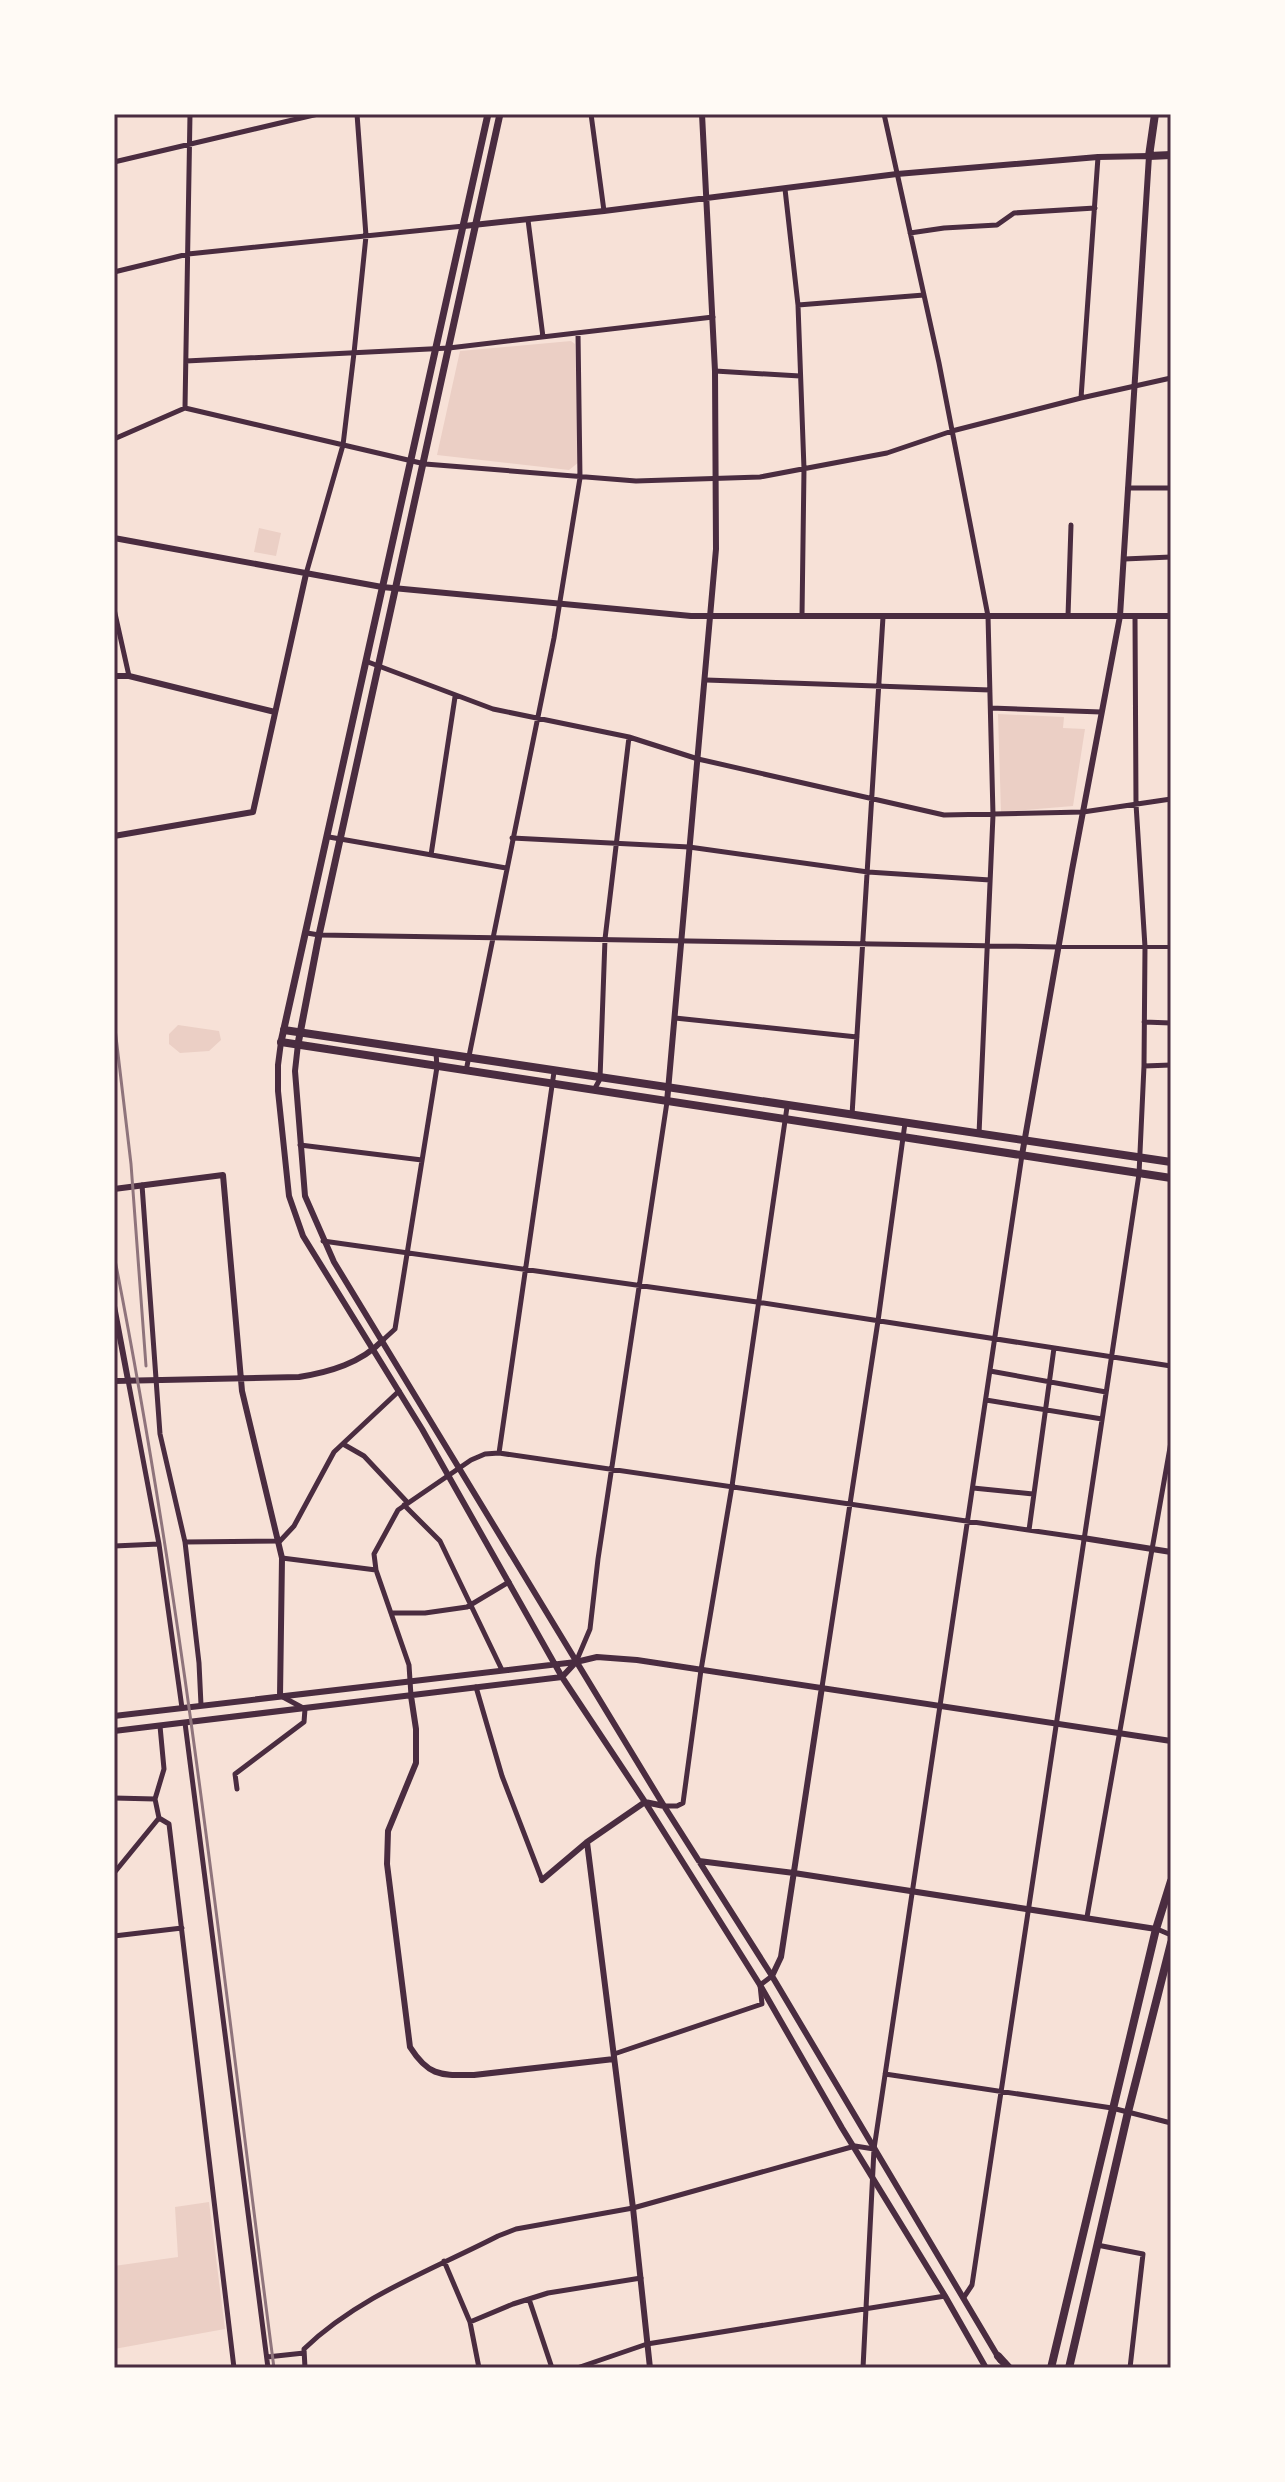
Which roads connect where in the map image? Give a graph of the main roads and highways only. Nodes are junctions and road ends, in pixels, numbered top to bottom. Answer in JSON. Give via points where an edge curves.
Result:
{"nodes":[{"id":1,"x":488,"y":114,"type":"edge"},
{"id":2,"x":500,"y":114,"type":"edge"},
{"id":3,"x":1155,"y":114,"type":"edge"},
{"id":4,"x":1171,"y":155,"type":"edge"},
{"id":5,"x":284,"y":1030,"type":"junction"},
{"id":6,"x":300,"y":1032,"type":"junction"},
{"id":7,"x":281,"y":1042,"type":"joint"},
{"id":8,"x":298,"y":1044,"type":"junction"},
{"id":9,"x":1171,"y":1162,"type":"edge"},
{"id":10,"x":1171,"y":1178,"type":"edge"},
{"id":11,"x":1171,"y":1881,"type":"edge"},
{"id":12,"x":1171,"y":1943,"type":"edge"},
{"id":13,"x":998,"y":2356,"type":"road end"},
{"id":14,"x":1007,"y":2368,"type":"edge"},
{"id":15,"x":1051,"y":2368,"type":"edge"},
{"id":16,"x":1069,"y":2368,"type":"edge"}],
"edges":[{"from":1,"to":5,"type":"main road"},
{"from":2,"to":6,"type":"main road"},
{"from":3,"to":4,"type":"main road","via":[[1149,156]]},
{"from":5,"to":6,"type":"main road"},
{"from":5,"to":7,"type":"main road"},
{"from":6,"to":8,"type":"main road"},
{"from":6,"to":9,"type":"main road"},
{"from":7,"to":8,"type":"main road"},
{"from":8,"to":10,"type":"main road"},
{"from":11,"to":15,"type":"main road"},
{"from":12,"to":16,"type":"main road"},
{"from":13,"to":14,"type":"main road"}]}
